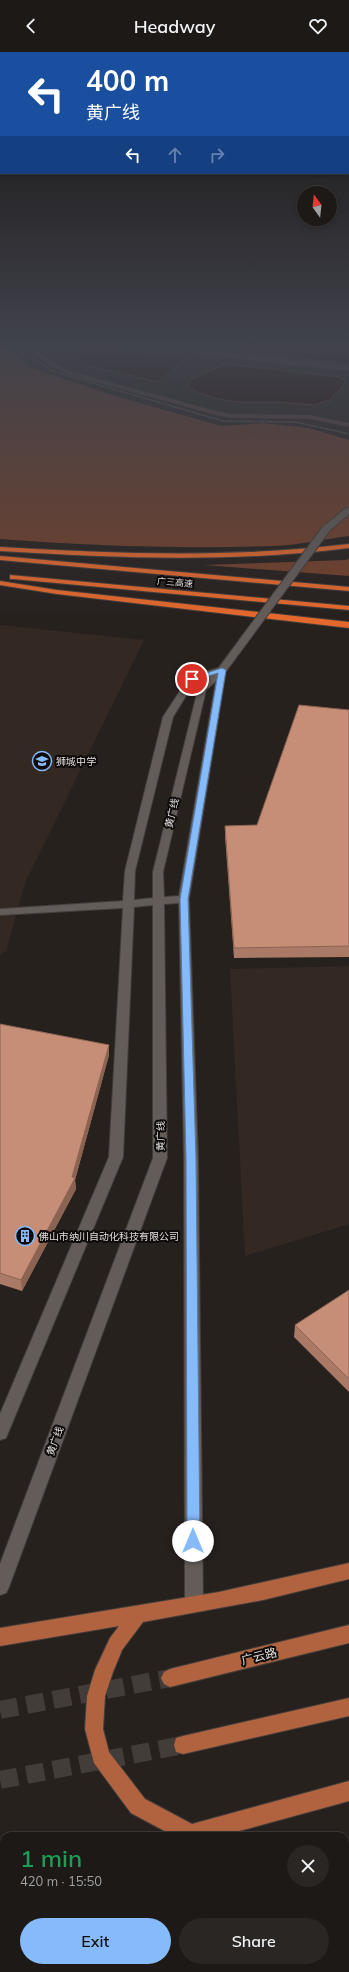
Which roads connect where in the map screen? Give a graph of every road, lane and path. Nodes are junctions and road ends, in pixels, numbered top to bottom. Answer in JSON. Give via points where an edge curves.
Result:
{"nodes":[{"id":1,"x":349,"y":510,"type":"edge"},
{"id":2,"x":349,"y":546,"type":"edge"},
{"id":3,"x":0,"y":549,"type":"edge"},
{"id":4,"x":0,"y":558,"type":"edge"},
{"id":5,"x":0,"y":576,"type":"edge"},
{"id":6,"x":0,"y":583,"type":"edge"},
{"id":7,"x":349,"y":590,"type":"edge"},
{"id":8,"x":349,"y":608,"type":"edge"},
{"id":9,"x":349,"y":625,"type":"edge"},
{"id":10,"x":222,"y":670,"type":"junction"},
{"id":11,"x":184,"y":899,"type":"junction"},
{"id":12,"x":159,"y":901,"type":"junction"},
{"id":13,"x":128,"y":904,"type":"junction"},
{"id":14,"x":0,"y":912,"type":"edge"},
{"id":15,"x":0,"y":1433,"type":"edge"},
{"id":16,"x":349,"y":1571,"type":"edge"},
{"id":17,"x":0,"y":1587,"type":"edge"},
{"id":18,"x":194,"y":1604,"type":"junction"},
{"id":19,"x":138,"y":1615,"type":"junction"},
{"id":20,"x":349,"y":1634,"type":"edge"},
{"id":21,"x":0,"y":1637,"type":"edge"},
{"id":22,"x":170,"y":1678,"type":"tunnel mouth"},
{"id":23,"x":349,"y":1707,"type":"edge"},
{"id":24,"x":183,"y":1745,"type":"tunnel mouth"},
{"id":25,"x":349,"y":1791,"type":"edge"},
{"id":26,"x":183,"y":1832,"type":"edge"},
{"id":27,"x":199,"y":1832,"type":"edge"}],
"edges":[{"from":1,"to":10,"type":"street","name":"黄广线","bridge":true,"via":[[327,528]]},
{"from":2,"to":3,"type":"highway","via":[[265,554],[207,556],[88,554]]},
{"from":4,"to":7,"type":"highway","name":"广三高速"},
{"from":5,"to":8,"type":"highway","name":"广三高速"},
{"from":6,"to":9,"type":"highway","via":[[57,592]]},
{"from":10,"to":11,"type":"street"},
{"from":10,"to":12,"type":"street","name":"黄广线","via":[[202,689],[158,872]]},
{"from":10,"to":13,"type":"street","via":[[192,679],[168,717],[130,871]]},
{"from":11,"to":12,"type":"street"},
{"from":11,"to":18,"type":"street","via":[[191,1159]]},
{"from":12,"to":13,"type":"street"},
{"from":12,"to":17,"type":"street","name":"黄广线","via":[[160,1158]]},
{"from":13,"to":14,"type":"street"},
{"from":13,"to":15,"type":"street","via":[[116,1157]]},
{"from":16,"to":18,"type":"main road","via":[[305,1583]]},
{"from":18,"to":19,"type":"main road"},
{"from":19,"to":21,"type":"main road"},
{"from":19,"to":26,"type":"main road","via":[[116,1644],[104,1670],[96,1696],[94,1729],[102,1756],[138,1806]]},
{"from":20,"to":22,"type":"main road","name":"广云路"},
{"from":23,"to":24,"type":"main road"},
{"from":25,"to":27,"type":"main road"}]}
